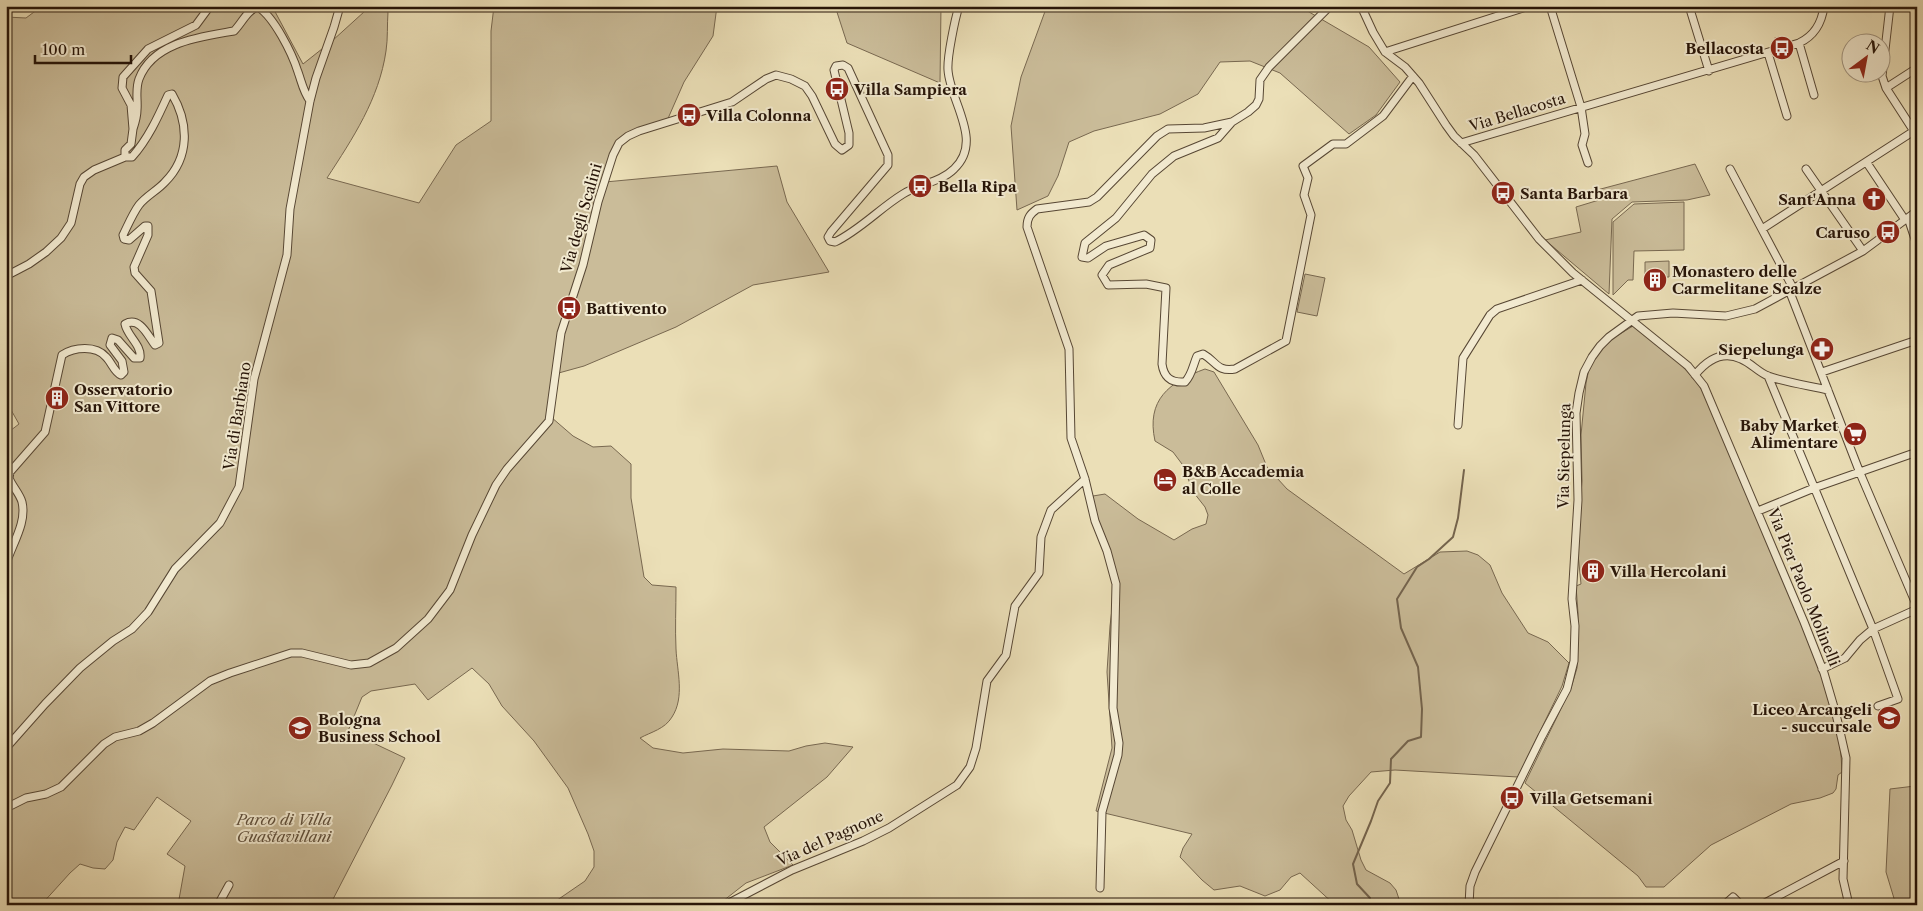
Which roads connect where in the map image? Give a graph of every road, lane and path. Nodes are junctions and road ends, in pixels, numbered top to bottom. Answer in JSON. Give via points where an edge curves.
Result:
{"nodes":[{"id":1,"x":196,"y":6,"type":"edge"},
{"id":2,"x":200,"y":6,"type":"edge"},
{"id":3,"x":210,"y":6,"type":"edge"},
{"id":4,"x":340,"y":6,"type":"edge"},
{"id":5,"x":959,"y":6,"type":"edge"},
{"id":6,"x":1330,"y":6,"type":"edge"},
{"id":7,"x":1361,"y":6,"type":"edge"},
{"id":8,"x":1529,"y":6,"type":"edge"},
{"id":9,"x":1550,"y":6,"type":"edge"},
{"id":10,"x":1689,"y":6,"type":"edge"},
{"id":11,"x":1824,"y":6,"type":"edge"},
{"id":12,"x":1890,"y":6,"type":"edge"},
{"id":13,"x":1799,"y":43,"type":"junction"},
{"id":14,"x":1385,"y":52,"type":"junction"},
{"id":15,"x":1768,"y":53,"type":"junction"},
{"id":16,"x":1917,"y":68,"type":"edge"},
{"id":17,"x":1709,"y":71,"type":"junction"},
{"id":18,"x":1413,"y":76,"type":"junction"},
{"id":19,"x":1886,"y":88,"type":"junction"},
{"id":20,"x":1814,"y":95,"type":"dead end"},
{"id":21,"x":310,"y":101,"type":"junction"},
{"id":22,"x":1581,"y":107,"type":"junction"},
{"id":23,"x":1786,"y":116,"type":"dead end"},
{"id":24,"x":1232,"y":122,"type":"junction"},
{"id":25,"x":134,"y":129,"type":"junction"},
{"id":26,"x":1916,"y":132,"type":"edge"},
{"id":27,"x":1461,"y":143,"type":"junction"},
{"id":28,"x":125,"y":156,"type":"junction"},
{"id":29,"x":1588,"y":163,"type":"dead end"},
{"id":30,"x":1866,"y":163,"type":"junction"},
{"id":31,"x":1730,"y":169,"type":"dead end"},
{"id":32,"x":1806,"y":169,"type":"dead end"},
{"id":33,"x":1823,"y":191,"type":"junction"},
{"id":34,"x":1917,"y":211,"type":"edge"},
{"id":35,"x":1906,"y":219,"type":"junction"},
{"id":36,"x":1762,"y":229,"type":"junction"},
{"id":37,"x":1917,"y":245,"type":"edge"},
{"id":38,"x":1863,"y":251,"type":"junction"},
{"id":39,"x":6,"y":276,"type":"edge"},
{"id":40,"x":1582,"y":280,"type":"junction"},
{"id":41,"x":1793,"y":288,"type":"junction"},
{"id":42,"x":1632,"y":320,"type":"junction"},
{"id":43,"x":1917,"y":340,"type":"edge"},
{"id":44,"x":1822,"y":372,"type":"junction"},
{"id":45,"x":1695,"y":375,"type":"junction"},
{"id":46,"x":1768,"y":376,"type":"junction"},
{"id":47,"x":1828,"y":390,"type":"junction"},
{"id":48,"x":1458,"y":425,"type":"dead end"},
{"id":49,"x":1917,"y":452,"type":"edge"},
{"id":50,"x":1860,"y":472,"type":"junction"},
{"id":51,"x":1085,"y":479,"type":"junction"},
{"id":52,"x":1814,"y":488,"type":"junction"},
{"id":53,"x":1758,"y":511,"type":"junction"},
{"id":54,"x":6,"y":564,"type":"edge"},
{"id":55,"x":1916,"y":607,"type":"edge"},
{"id":56,"x":1873,"y":629,"type":"junction"},
{"id":57,"x":1822,"y":669,"type":"junction"},
{"id":58,"x":1878,"y":706,"type":"dead end"},
{"id":59,"x":6,"y":748,"type":"edge"},
{"id":60,"x":6,"y":808,"type":"edge"},
{"id":61,"x":1844,"y":861,"type":"junction"},
{"id":62,"x":228,"y":885,"type":"dead end"},
{"id":63,"x":1100,"y":888,"type":"dead end"},
{"id":64,"x":218,"y":905,"type":"edge"},
{"id":65,"x":725,"y":905,"type":"edge"},
{"id":66,"x":1469,"y":905,"type":"edge"},
{"id":67,"x":1724,"y":905,"type":"edge"},
{"id":68,"x":1741,"y":905,"type":"edge"},
{"id":69,"x":1761,"y":905,"type":"edge"},
{"id":70,"x":1850,"y":905,"type":"edge"}],
"edges":[{"from":1,"to":2,"type":"street"},
{"from":3,"to":25,"type":"street","via":[[196,25],[148,49],[123,77],[122,88],[131,105]]},
{"from":4,"to":21,"type":"street","name":"Via di Barbiano"},
{"from":5,"to":60,"type":"street","name":"Via degli Scalini","via":[[948,67],[949,83],[964,123],[966,144],[963,160],[953,171],[902,195],[835,242],[828,237],[831,232],[888,165],[888,155],[848,68],[843,65],[836,66],[834,70],[849,134],[849,145],[842,150],[835,144],[805,86],[776,75],[732,102],[639,131],[620,143],[598,202],[583,265],[561,333],[549,421],[507,469],[491,493],[446,597],[406,640],[378,660],[362,665],[333,662],[297,652],[221,676],[202,686],[153,723],[104,744],[61,787]]},
{"from":6,"to":24,"type":"street","via":[[1268,67],[1260,80],[1256,105]]},
{"from":7,"to":14,"type":"street"},
{"from":8,"to":14,"type":"street"},
{"from":9,"to":22,"type":"street"},
{"from":10,"to":17,"type":"street"},
{"from":11,"to":13,"type":"street","name":"Via Bellacosta","via":[[1822,19],[1815,31]]},
{"from":12,"to":19,"type":"street","via":[[1882,76]]},
{"from":13,"to":15,"type":"street","name":"Via Bellacosta"},
{"from":13,"to":20,"type":"street"},
{"from":14,"to":18,"type":"street","name":"Via Pier Paolo Molinelli"},
{"from":15,"to":17,"type":"street","name":"Via Bellacosta"},
{"from":15,"to":23,"type":"street"},
{"from":16,"to":19,"type":"street"},
{"from":17,"to":22,"type":"street","name":"Via Bellacosta"},
{"from":18,"to":24,"type":"street","via":[[1383,116],[1346,144],[1333,144],[1303,166],[1308,178],[1304,195],[1312,215],[1286,341],[1235,369],[1220,369],[1212,359],[1203,354],[1197,356],[1190,377],[1185,382],[1175,383],[1163,371],[1162,364],[1166,288],[1146,284],[1108,285],[1102,275],[1109,265],[1150,248],[1151,240],[1144,235],[1106,246],[1088,258],[1082,257],[1086,243],[1116,218],[1152,174],[1174,156],[1218,138]]},
{"from":18,"to":27,"type":"street","name":"Via Pier Paolo Molinelli"},
{"from":19,"to":26,"type":"street"},
{"from":21,"to":25,"type":"street","via":[[303,92],[298,71],[283,41],[265,11],[258,6],[251,9],[234,31],[179,43],[161,51],[139,79]]},
{"from":21,"to":59,"type":"street","name":"Via di Barbiano","via":[[290,209],[287,255],[254,379],[239,488],[220,523],[175,569],[148,612],[132,629],[80,668]]},
{"from":22,"to":27,"type":"street","name":"Via Bellacosta"},
{"from":22,"to":29,"type":"street","name":"Via Bellacosta","via":[[1585,134],[1582,145]]},
{"from":24,"to":51,"type":"street","via":[[1204,128],[1168,129],[1157,136],[1097,197],[1089,202],[1037,209],[1027,220],[1068,349],[1071,438]]},
{"from":25,"to":28,"type":"street"},
{"from":26,"to":30,"type":"street"},
{"from":27,"to":40,"type":"street","name":"Via Pier Paolo Molinelli","via":[[1474,155],[1539,239]]},
{"from":28,"to":39,"type":"street","via":[[84,177],[71,223],[61,238],[29,264]]},
{"from":28,"to":54,"type":"street","via":[[132,157],[142,146],[168,95],[172,94],[184,127],[185,148],[178,167],[139,205],[123,235],[129,240],[148,226],[148,235],[134,268],[151,291],[159,343],[154,345],[147,331],[136,322],[125,324],[141,354],[140,358],[134,358],[118,340],[112,338],[110,344],[122,360],[124,372],[121,375],[106,356],[91,349],[78,349],[62,355],[45,432],[10,472],[9,478],[23,509],[21,525]]},
{"from":30,"to":33,"type":"street"},
{"from":30,"to":35,"type":"street"},
{"from":31,"to":36,"type":"street"},
{"from":32,"to":33,"type":"street"},
{"from":33,"to":36,"type":"street"},
{"from":33,"to":38,"type":"street"},
{"from":34,"to":35,"type":"street","name":"Via Siepelunga"},
{"from":35,"to":37,"type":"street"},
{"from":35,"to":38,"type":"street","name":"Via Siepelunga"},
{"from":36,"to":41,"type":"street"},
{"from":38,"to":41,"type":"street","name":"Via Siepelunga"},
{"from":40,"to":42,"type":"street","name":"Via Pier Paolo Molinelli"},
{"from":40,"to":48,"type":"street","via":[[1497,309],[1490,315],[1463,358]]},
{"from":41,"to":42,"type":"street","name":"Via Siepelunga","via":[[1746,313],[1720,316],[1645,314]]},
{"from":41,"to":44,"type":"street","via":[[1791,295]]},
{"from":42,"to":45,"type":"street","name":"Via Pier Paolo Molinelli"},
{"from":42,"to":66,"type":"street","name":"Via Siepelunga","via":[[1600,346],[1592,357],[1579,393],[1576,414],[1578,500],[1572,599],[1575,626],[1567,689],[1475,872]]},
{"from":43,"to":44,"type":"street"},
{"from":44,"to":47,"type":"street"},
{"from":45,"to":46,"type":"street","via":[[1705,363],[1717,356],[1730,355]]},
{"from":45,"to":53,"type":"street","name":"Via Pier Paolo Molinelli","via":[[1711,400]]},
{"from":46,"to":47,"type":"street"},
{"from":46,"to":52,"type":"street"},
{"from":47,"to":50,"type":"street"},
{"from":49,"to":50,"type":"street"},
{"from":50,"to":52,"type":"street"},
{"from":50,"to":55,"type":"street"},
{"from":51,"to":63,"type":"street","via":[[1116,584],[1113,708],[1119,743],[1102,812]]},
{"from":51,"to":65,"type":"street","name":"Via del Pagnone","via":[[1051,510],[1041,538],[1039,573],[1015,606],[1006,655],[987,681],[970,767],[957,785],[889,828],[792,870]]},
{"from":52,"to":53,"type":"street"},
{"from":52,"to":56,"type":"street"},
{"from":53,"to":57,"type":"street","name":"Via Pier Paolo Molinelli"},
{"from":55,"to":56,"type":"street"},
{"from":56,"to":57,"type":"street","via":[[1845,658]]},
{"from":56,"to":58,"type":"street","via":[[1898,699]]},
{"from":57,"to":61,"type":"street","name":"Via Pier Paolo Molinelli","via":[[1846,758]]},
{"from":61,"to":69,"type":"street"},
{"from":61,"to":70,"type":"street","name":"Via Pier Paolo Molinelli","via":[[1843,879]]},
{"from":62,"to":64,"type":"street"},
{"from":67,"to":68,"type":"street","via":[[1733,897]]}]}
